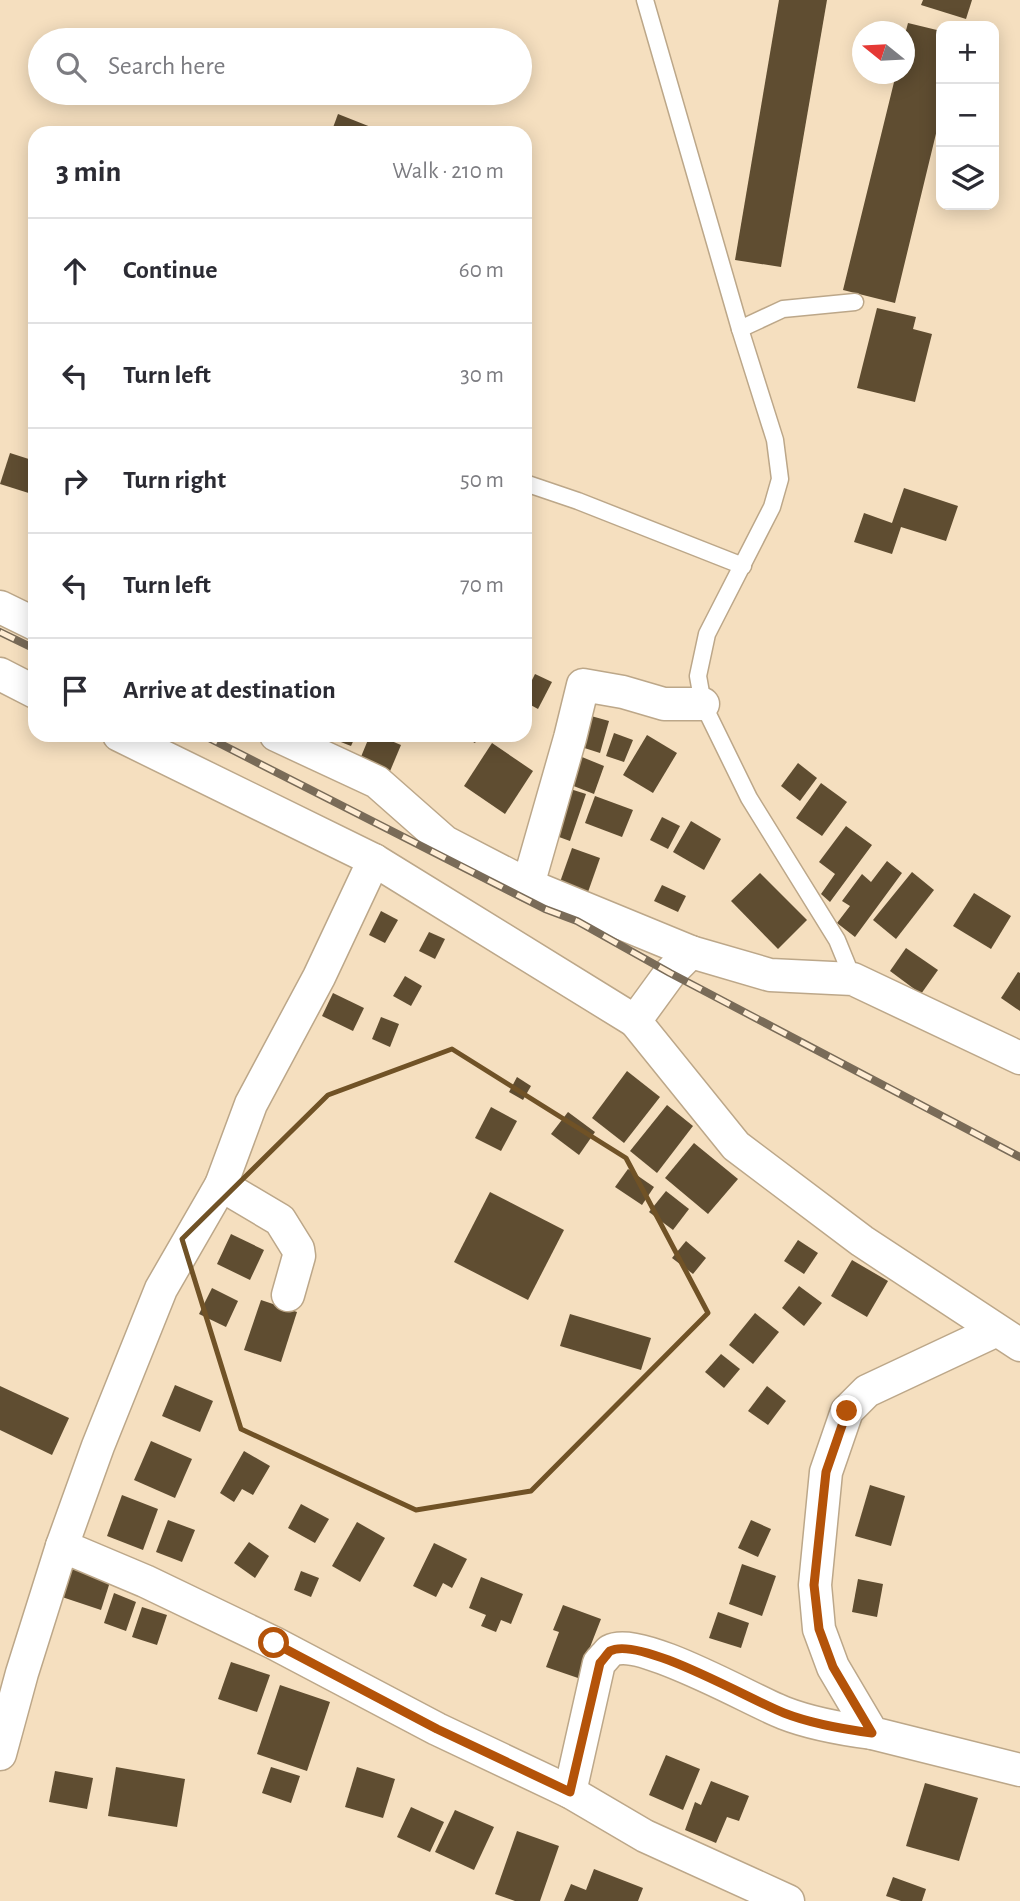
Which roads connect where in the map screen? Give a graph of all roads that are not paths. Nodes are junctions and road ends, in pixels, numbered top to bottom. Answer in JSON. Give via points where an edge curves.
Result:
{"nodes":[{"id":1,"x":645,"y":0,"type":"edge"},
{"id":2,"x":855,"y":302,"type":"dead end"},
{"id":3,"x":740,"y":329,"type":"junction"},
{"id":4,"x":532,"y":485,"type":"edge"},
{"id":5,"x":743,"y":566,"type":"junction"},
{"id":6,"x":0,"y":607,"type":"edge"},
{"id":7,"x":28,"y":621,"type":"edge"},
{"id":8,"x":0,"y":674,"type":"edge"},
{"id":9,"x":28,"y":688,"type":"edge"},
{"id":10,"x":703,"y":704,"type":"junction"},
{"id":11,"x":133,"y":742,"type":"edge"},
{"id":12,"x":291,"y":742,"type":"edge"},
{"id":13,"x":374,"y":860,"type":"junction"},
{"id":14,"x":528,"y":885,"type":"junction"},
{"id":15,"x":691,"y":952,"type":"junction"},
{"id":16,"x":853,"y":979,"type":"junction"},
{"id":17,"x":635,"y":1021,"type":"junction"},
{"id":18,"x":1020,"y":1058,"type":"edge"},
{"id":19,"x":221,"y":1185,"type":"junction"},
{"id":20,"x":288,"y":1296,"type":"dead end"},
{"id":21,"x":1008,"y":1338,"type":"edge"},
{"id":22,"x":62,"y":1546,"type":"junction"},
{"id":23,"x":872,"y":1733,"type":"junction"},
{"id":24,"x":0,"y":1754,"type":"edge"},
{"id":25,"x":1020,"y":1770,"type":"edge"},
{"id":26,"x":570,"y":1792,"type":"junction"},
{"id":27,"x":788,"y":1901,"type":"edge"}],
"edges":[{"from":1,"to":3,"type":"lane"},
{"from":2,"to":3,"type":"lane","via":[[783,309]]},
{"from":3,"to":5,"type":"lane","via":[[775,440],[780,479],[772,507]]},
{"from":4,"to":5,"type":"lane"},
{"from":5,"to":10,"type":"lane","via":[[707,634],[698,676]]},
{"from":6,"to":7,"type":"street"},
{"from":8,"to":9,"type":"street"},
{"from":10,"to":14,"type":"street","via":[[664,704],[583,684]]},
{"from":10,"to":16,"type":"lane","via":[[750,798],[837,940]]},
{"from":11,"to":13,"type":"street"},
{"from":12,"to":14,"type":"street","via":[[377,782],[445,842]]},
{"from":13,"to":17,"type":"street"},
{"from":13,"to":19,"type":"street","via":[[319,977],[251,1104]]},
{"from":14,"to":15,"type":"street"},
{"from":15,"to":16,"type":"street","via":[[770,975]]},
{"from":15,"to":17,"type":"street"},
{"from":16,"to":18,"type":"street"},
{"from":17,"to":21,"type":"street","via":[[736,1146],[862,1241]]},
{"from":19,"to":20,"type":"street","via":[[280,1220],[298,1249]]},
{"from":19,"to":22,"type":"street","via":[[161,1289]]},
{"from":21,"to":23,"type":"street","via":[[867,1391],[847,1411],[826,1472],[814,1585],[819,1629],[833,1667]]},
{"from":22,"to":24,"type":"street"},
{"from":22,"to":26,"type":"street","via":[[274,1643],[437,1729]]},
{"from":23,"to":25,"type":"street"},
{"from":23,"to":26,"type":"street","via":[[783,1713],[692,1668],[627,1648],[611,1651],[600,1663]]},
{"from":26,"to":27,"type":"street","via":[[645,1836]]}]}
